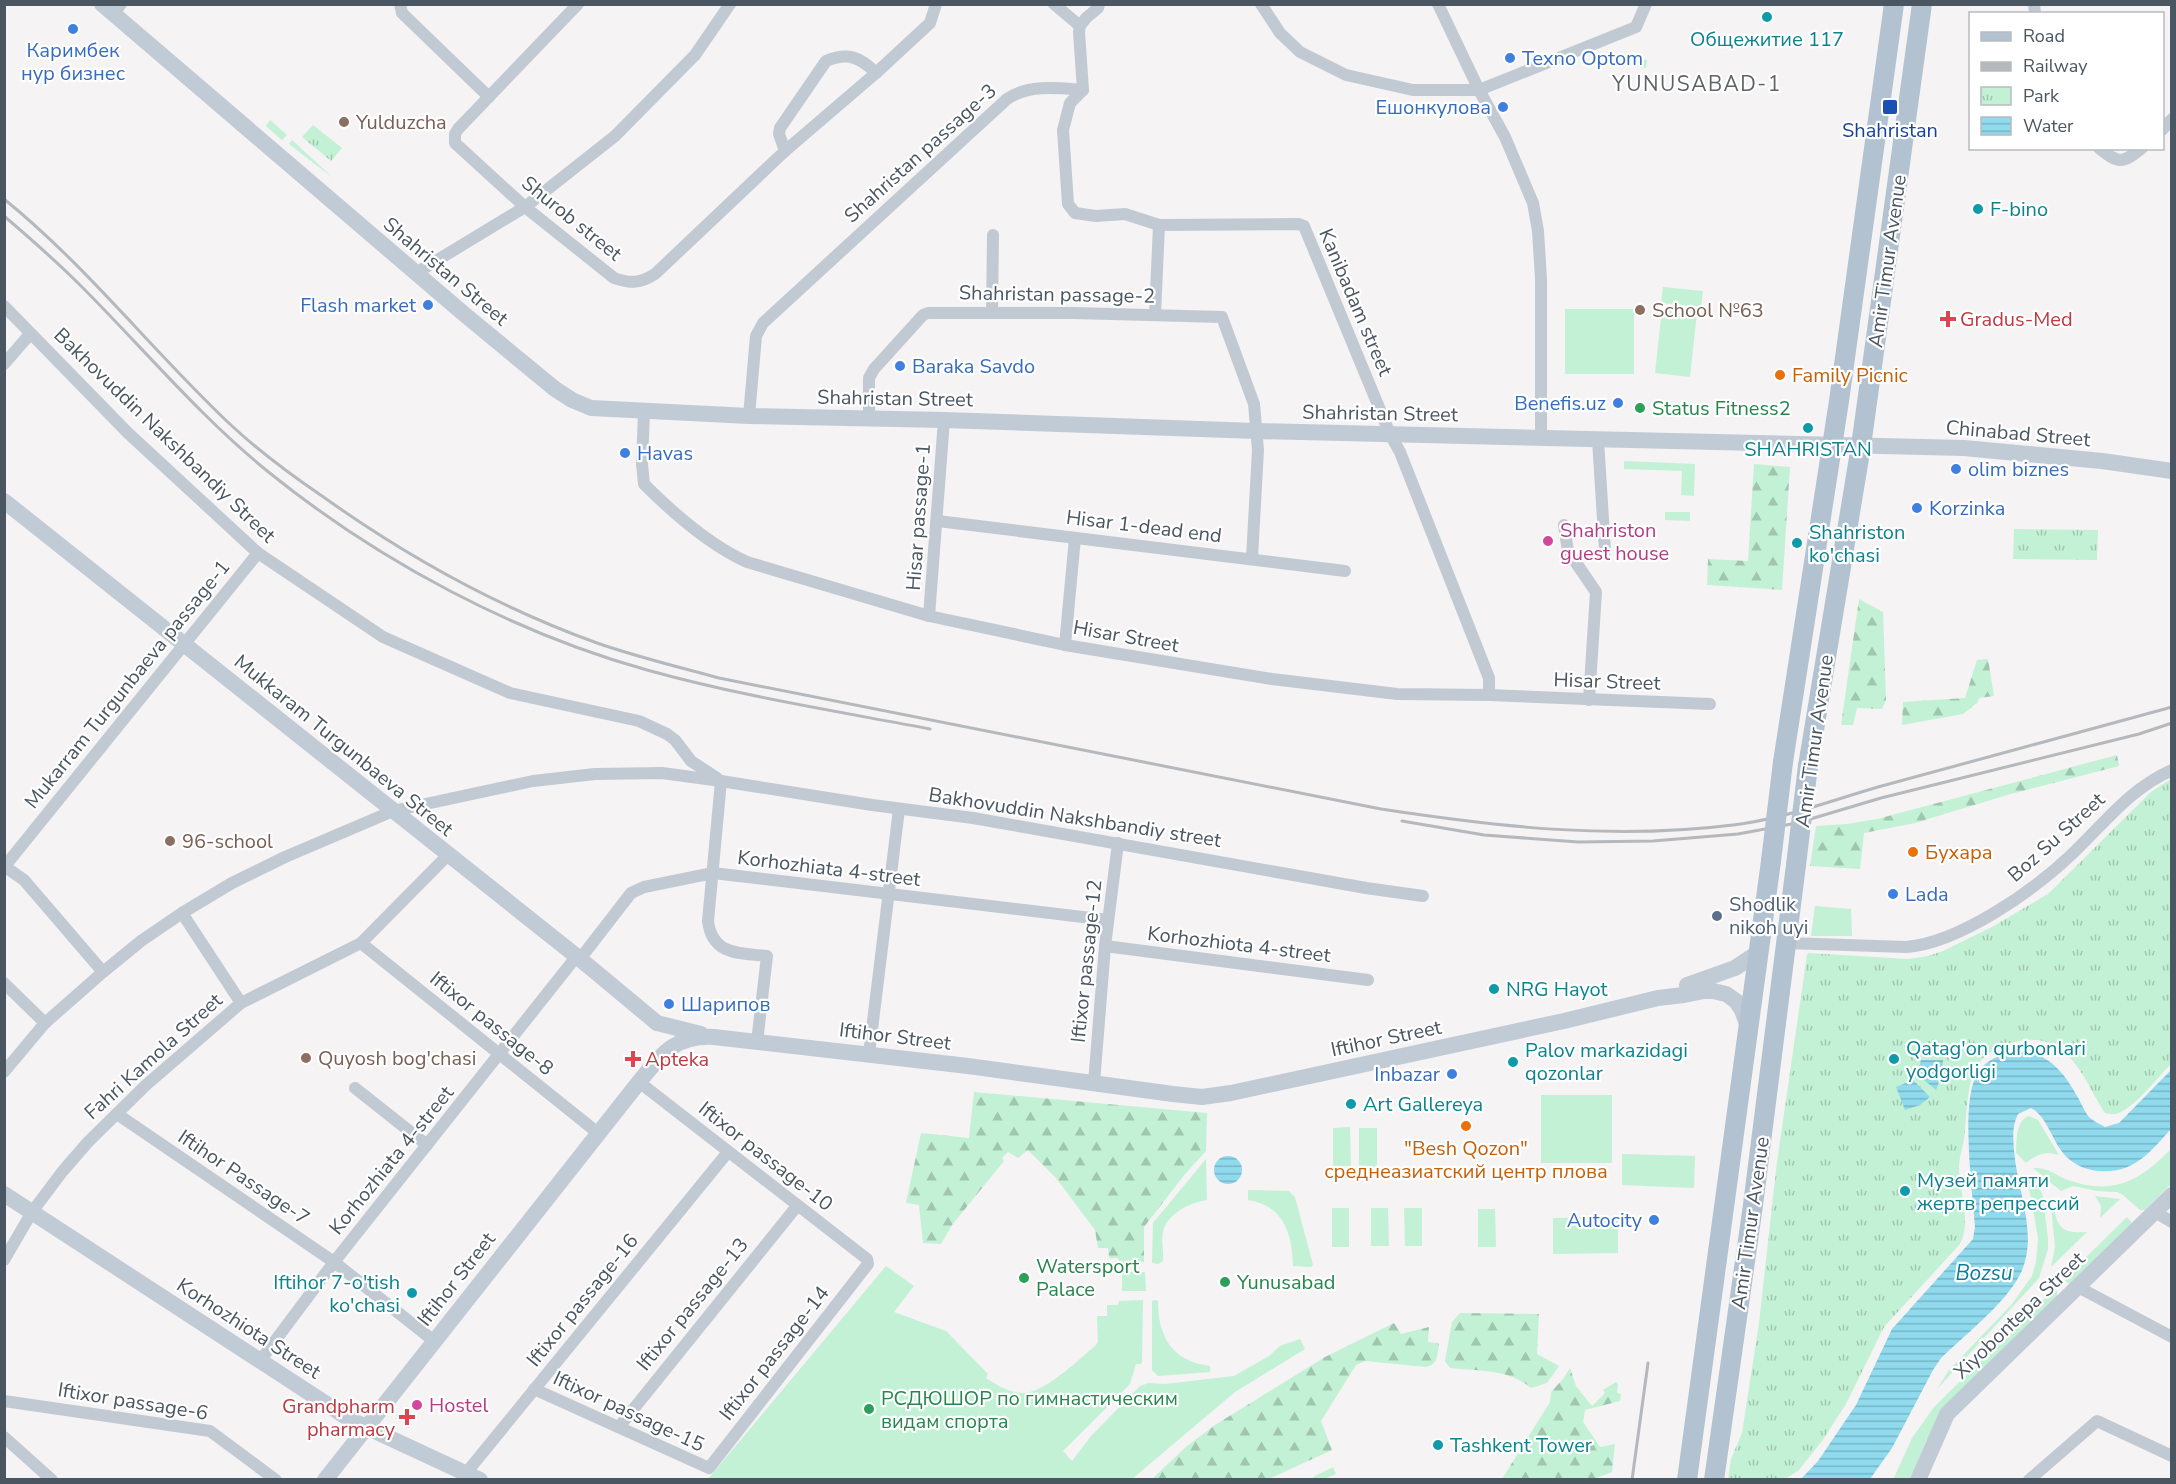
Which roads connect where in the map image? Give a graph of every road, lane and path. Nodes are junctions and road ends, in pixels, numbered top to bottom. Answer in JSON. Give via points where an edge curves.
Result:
{"nodes":[{"id":1,"x":400,"y":4,"type":"edge"},
{"id":2,"x":578,"y":4,"type":"edge"},
{"id":3,"x":730,"y":4,"type":"edge"},
{"id":4,"x":936,"y":4,"type":"edge"},
{"id":5,"x":1054,"y":4,"type":"edge"},
{"id":6,"x":1099,"y":4,"type":"edge"},
{"id":7,"x":1261,"y":4,"type":"edge"},
{"id":8,"x":1437,"y":4,"type":"edge"},
{"id":9,"x":1646,"y":4,"type":"edge"},
{"id":10,"x":1894,"y":4,"type":"edge"},
{"id":11,"x":1922,"y":4,"type":"edge"},
{"id":12,"x":112,"y":8,"type":"edge"},
{"id":13,"x":1080,"y":26,"type":"junction"},
{"id":14,"x":876,"y":73,"type":"junction"},
{"id":15,"x":1083,"y":90,"type":"junction"},
{"id":16,"x":1479,"y":90,"type":"junction"},
{"id":17,"x":489,"y":97,"type":"junction"},
{"id":18,"x":2102,"y":150,"type":"edge"},
{"id":19,"x":2140,"y":150,"type":"edge"},
{"id":20,"x":785,"y":151,"type":"junction"},
{"id":21,"x":525,"y":207,"type":"junction"},
{"id":22,"x":1159,"y":225,"type":"junction"},
{"id":23,"x":993,"y":235,"type":"dead end"},
{"id":24,"x":416,"y":273,"type":"junction"},
{"id":25,"x":4,"y":306,"type":"edge"},
{"id":26,"x":992,"y":313,"type":"junction"},
{"id":27,"x":1155,"y":315,"type":"junction"},
{"id":28,"x":1850,"y":322,"type":"junction"},
{"id":29,"x":1879,"y":324,"type":"junction"},
{"id":30,"x":30,"y":334,"type":"junction"},
{"id":31,"x":4,"y":364,"type":"edge"},
{"id":32,"x":644,"y":412,"type":"junction"},
{"id":33,"x":749,"y":416,"type":"junction"},
{"id":34,"x":869,"y":418,"type":"junction"},
{"id":35,"x":944,"y":420,"type":"junction"},
{"id":36,"x":1256,"y":431,"type":"junction"},
{"id":37,"x":1390,"y":434,"type":"junction"},
{"id":38,"x":1541,"y":438,"type":"junction"},
{"id":39,"x":1832,"y":445,"type":"junction"},
{"id":40,"x":1861,"y":446,"type":"junction"},
{"id":41,"x":1599,"y":447,"type":"junction"},
{"id":42,"x":2172,"y":471,"type":"edge"},
{"id":43,"x":4,"y":501,"type":"edge"},
{"id":44,"x":938,"y":521,"type":"junction"},
{"id":45,"x":1564,"y":525,"type":"dead end"},
{"id":46,"x":1075,"y":538,"type":"junction"},
{"id":47,"x":1605,"y":551,"type":"dead end"},
{"id":48,"x":258,"y":553,"type":"junction"},
{"id":49,"x":1252,"y":558,"type":"junction"},
{"id":50,"x":1345,"y":571,"type":"dead end"},
{"id":51,"x":929,"y":616,"type":"junction"},
{"id":52,"x":185,"y":645,"type":"junction"},
{"id":53,"x":1065,"y":645,"type":"junction"},
{"id":54,"x":1489,"y":695,"type":"junction"},
{"id":55,"x":1589,"y":700,"type":"junction"},
{"id":56,"x":1710,"y":704,"type":"dead end"},
{"id":57,"x":2172,"y":770,"type":"edge"},
{"id":58,"x":721,"y":781,"type":"junction"},
{"id":59,"x":900,"y":808,"type":"junction"},
{"id":60,"x":393,"y":811,"type":"junction"},
{"id":61,"x":1118,"y":843,"type":"junction"},
{"id":62,"x":448,"y":855,"type":"junction"},
{"id":63,"x":5,"y":866,"type":"edge"},
{"id":64,"x":713,"y":873,"type":"junction"},
{"id":65,"x":889,"y":894,"type":"junction"},
{"id":66,"x":1423,"y":896,"type":"dead end"},
{"id":67,"x":182,"y":912,"type":"junction"},
{"id":68,"x":1108,"y":920,"type":"junction"},
{"id":69,"x":361,"y":943,"type":"junction"},
{"id":70,"x":1786,"y":943,"type":"junction"},
{"id":71,"x":1104,"y":946,"type":"junction"},
{"id":72,"x":1759,"y":952,"type":"junction"},
{"id":73,"x":578,"y":958,"type":"junction"},
{"id":74,"x":103,"y":972,"type":"junction"},
{"id":75,"x":1368,"y":980,"type":"dead end"},
{"id":76,"x":4,"y":983,"type":"edge"},
{"id":77,"x":1658,"y":998,"type":"junction"},
{"id":78,"x":241,"y":1003,"type":"junction"},
{"id":79,"x":45,"y":1023,"type":"junction"},
{"id":80,"x":657,"y":1023,"type":"junction"},
{"id":81,"x":1748,"y":1027,"type":"junction"},
{"id":82,"x":714,"y":1037,"type":"junction"},
{"id":83,"x":757,"y":1042,"type":"junction"},
{"id":84,"x":869,"y":1054,"type":"junction"},
{"id":85,"x":500,"y":1055,"type":"junction"},
{"id":86,"x":654,"y":1063,"type":"junction"},
{"id":87,"x":4,"y":1072,"type":"edge"},
{"id":88,"x":639,"y":1082,"type":"junction"},
{"id":89,"x":1094,"y":1083,"type":"junction"},
{"id":90,"x":355,"y":1088,"type":"dead end"},
{"id":91,"x":117,"y":1114,"type":"junction"},
{"id":92,"x":598,"y":1133,"type":"junction"},
{"id":93,"x":427,"y":1145,"type":"junction"},
{"id":94,"x":728,"y":1152,"type":"junction"},
{"id":95,"x":4,"y":1194,"type":"edge"},
{"id":96,"x":2172,"y":1195,"type":"edge"},
{"id":97,"x":796,"y":1206,"type":"junction"},
{"id":98,"x":32,"y":1212,"type":"junction"},
{"id":99,"x":2155,"y":1212,"type":"junction"},
{"id":100,"x":2172,"y":1222,"type":"edge"},
{"id":101,"x":4,"y":1260,"type":"edge"},
{"id":102,"x":868,"y":1261,"type":"joint"},
{"id":103,"x":334,"y":1262,"type":"junction"},
{"id":104,"x":2078,"y":1287,"type":"junction"},
{"id":105,"x":2172,"y":1337,"type":"edge"},
{"id":106,"x":434,"y":1341,"type":"junction"},
{"id":107,"x":260,"y":1361,"type":"junction"},
{"id":108,"x":534,"y":1389,"type":"junction"},
{"id":109,"x":4,"y":1401,"type":"edge"},
{"id":110,"x":366,"y":1427,"type":"junction"},
{"id":111,"x":619,"y":1427,"type":"junction"},
{"id":112,"x":4,"y":1437,"type":"edge"},
{"id":113,"x":2172,"y":1455,"type":"edge"},
{"id":114,"x":708,"y":1468,"type":"joint"},
{"id":115,"x":469,"y":1477,"type":"edge"},
{"id":116,"x":52,"y":1479,"type":"edge"},
{"id":117,"x":276,"y":1479,"type":"edge"},
{"id":118,"x":325,"y":1479,"type":"edge"},
{"id":119,"x":1688,"y":1479,"type":"edge"},
{"id":120,"x":1714,"y":1479,"type":"edge"},
{"id":121,"x":1918,"y":1479,"type":"edge"},
{"id":122,"x":2029,"y":1479,"type":"edge"}],
"edges":[{"from":1,"to":17,"type":"street","via":[[402,13]]},
{"from":2,"to":17,"type":"street","name":"Shurob street"},
{"from":3,"to":21,"type":"street","via":[[695,55],[615,136]]},
{"from":4,"to":14,"type":"street","name":"Shurob street","via":[[930,23]]},
{"from":5,"to":13,"type":"street"},
{"from":6,"to":13,"type":"street"},
{"from":7,"to":16,"type":"street","via":[[1280,33],[1300,52],[1346,75],[1413,90]]},
{"from":8,"to":16,"type":"street"},
{"from":9,"to":16,"type":"street","via":[[1636,27]]},
{"from":10,"to":28,"type":"main road","name":"Amir Timur Avenue"},
{"from":11,"to":29,"type":"main road","name":"Amir Timur Avenue"},
{"from":12,"to":24,"type":"main road","name":"Shahristan Street"},
{"from":13,"to":15,"type":"street"},
{"from":14,"to":20,"type":"street","name":"Shurob street"},
{"from":14,"to":20,"type":"street","via":[[864,60],[837,57],[826,61],[780,128]]},
{"from":15,"to":22,"type":"street","name":"Kanibadam street","via":[[1070,103],[1063,130],[1068,204],[1075,213],[1125,214]]},
{"from":15,"to":33,"type":"street","name":"Shahristan passage-3","via":[[1044,88],[1017,92],[1007,99],[763,323],[756,336]]},
{"from":16,"to":38,"type":"street","via":[[1505,137],[1533,202],[1541,279]]},
{"from":17,"to":21,"type":"street","name":"Shurob street","via":[[458,129],[455,142]]},
{"from":18,"to":19,"type":"street","via":[[2120,161]]},
{"from":20,"to":21,"type":"street","name":"Shurob street","via":[[656,274],[635,283],[614,278]]},
{"from":21,"to":24,"type":"street"},
{"from":22,"to":27,"type":"street"},
{"from":22,"to":37,"type":"street","name":"Kanibadam street","via":[[1304,226]]},
{"from":23,"to":26,"type":"street"},
{"from":24,"to":32,"type":"main road","name":"Shahristan Street","via":[[572,400],[598,409]]},
{"from":25,"to":30,"type":"street","name":"Bakhovuddin Nakshbandiy Street"},
{"from":26,"to":27,"type":"street","name":"Shahristan passage-2"},
{"from":26,"to":34,"type":"street","name":"Shahristan passage-2","via":[[923,315],[869,378]]},
{"from":27,"to":36,"type":"street","name":"Shahristan passage-2","via":[[1222,317],[1254,404]]},
{"from":28,"to":29,"type":"main road"},
{"from":28,"to":39,"type":"main road","name":"Amir Timur Avenue"},
{"from":29,"to":40,"type":"main road","name":"Amir Timur Avenue"},
{"from":30,"to":31,"type":"street"},
{"from":30,"to":48,"type":"street","name":"Bakhovuddin Nakshbandiy Street","via":[[128,433]]},
{"from":32,"to":33,"type":"main road","name":"Shahristan Street"},
{"from":32,"to":51,"type":"street","name":"Hisar Street","via":[[644,484],[711,542],[747,562]]},
{"from":33,"to":34,"type":"main road","name":"Shahristan Street"},
{"from":34,"to":35,"type":"main road","name":"Shahristan Street"},
{"from":35,"to":36,"type":"main road","name":"Shahristan Street"},
{"from":35,"to":44,"type":"street","name":"Hisar passage-1"},
{"from":36,"to":37,"type":"main road","name":"Shahristan Street"},
{"from":36,"to":49,"type":"street"},
{"from":37,"to":38,"type":"main road","name":"Shahristan Street"},
{"from":37,"to":54,"type":"street","name":"Kanibadam street","via":[[1489,678]]},
{"from":38,"to":41,"type":"main road","name":"Shahristan Street"},
{"from":39,"to":40,"type":"main road","name":"Chinabad Street"},
{"from":39,"to":41,"type":"main road","name":"Shahristan Street"},
{"from":39,"to":72,"type":"main road","name":"Amir Timur Avenue","bridge":true,"via":[[1783,762]]},
{"from":40,"to":42,"type":"main road","name":"Chinabad Street","via":[[2009,451]]},
{"from":40,"to":70,"type":"main road","name":"Amir Timur Avenue","bridge":true,"via":[[1808,766]]},
{"from":41,"to":47,"type":"street"},
{"from":43,"to":52,"type":"main road","name":"Mukkaram Turgunbaeva Street"},
{"from":44,"to":46,"type":"street","name":"Hisar 1-dead end"},
{"from":44,"to":51,"type":"street","name":"Hisar passage-1"},
{"from":45,"to":55,"type":"street","via":[[1568,551],[1596,592]]},
{"from":46,"to":49,"type":"street","name":"Hisar 1-dead end"},
{"from":46,"to":53,"type":"street"},
{"from":48,"to":52,"type":"street","name":"Mukarram Turgunbaeva passage-1"},
{"from":48,"to":58,"type":"street","name":"Bakhovuddin Nakshbandiy Street","via":[[383,637],[510,693],[639,721],[667,734],[691,761]]},
{"from":49,"to":50,"type":"street","name":"Hisar 1-dead end"},
{"from":51,"to":53,"type":"street","name":"Hisar Street"},
{"from":52,"to":60,"type":"main road","name":"Mukkaram Turgunbaeva Street"},
{"from":52,"to":63,"type":"street","name":"Mukarram Turgunbaeva passage-1"},
{"from":53,"to":54,"type":"street","name":"Hisar Street","via":[[1356,690]]},
{"from":54,"to":55,"type":"street","name":"Hisar Street"},
{"from":55,"to":56,"type":"street","name":"Hisar Street"},
{"from":57,"to":70,"type":"street","name":"Boz Su Street","via":[[2139,787],[2034,887],[1958,932],[1906,947]]},
{"from":58,"to":59,"type":"street","name":"Bakhovuddin Nakshbandiy street"},
{"from":58,"to":60,"type":"street","name":"Bakhovuddin Nakshbandiy street","via":[[662,773],[595,774],[533,781]]},
{"from":58,"to":64,"type":"street"},
{"from":59,"to":61,"type":"street","name":"Bakhovuddin Nakshbandiy street"},
{"from":59,"to":65,"type":"street"},
{"from":60,"to":62,"type":"main road","name":"Mukkaram Turgunbaeva Street"},
{"from":60,"to":67,"type":"street","name":"Bakhovuddin Nakshbandiy street","via":[[258,869]]},
{"from":61,"to":66,"type":"street","name":"Bakhovuddin Nakshbandiy street"},
{"from":61,"to":68,"type":"street","name":"Iftixor passage-12"},
{"from":62,"to":69,"type":"street","name":"Fahri Kamola Street"},
{"from":62,"to":73,"type":"main road","name":"Mukkaram Turgunbaeva Street"},
{"from":63,"to":74,"type":"street","via":[[24,880]]},
{"from":64,"to":65,"type":"street","name":"Korhozhiаta 4-street"},
{"from":64,"to":73,"type":"street","name":"Korhozhiаta 4-street","via":[[631,893]]},
{"from":64,"to":83,"type":"street","via":[[708,921],[711,935],[725,950],[767,956]]},
{"from":65,"to":68,"type":"street","name":"Korhozhiаta 4-street"},
{"from":65,"to":84,"type":"street"},
{"from":67,"to":74,"type":"street","name":"Bakhovuddin Nakshbandiy street"},
{"from":67,"to":78,"type":"street"},
{"from":68,"to":71,"type":"street","name":"Iftixor passage-12"},
{"from":69,"to":78,"type":"street","name":"Fahri Kamola Street"},
{"from":69,"to":85,"type":"street","name":"Iftixor passage-8"},
{"from":70,"to":120,"type":"main road","name":"Amir Timur Avenue"},
{"from":71,"to":75,"type":"street","name":"Korhozhiota 4-street"},
{"from":71,"to":89,"type":"street","name":"Iftixor passage-12"},
{"from":72,"to":77,"type":"main road","name":"Iftihor Street","via":[[1735,968]]},
{"from":72,"to":81,"type":"main road","name":"Amir Timur Avenue"},
{"from":73,"to":80,"type":"main road","name":"Mukkaram Turgunbaeva Street"},
{"from":73,"to":85,"type":"street","name":"Korhozhiаta 4-street"},
{"from":74,"to":79,"type":"street","name":"Bakhovuddin Nakshbandiy street"},
{"from":76,"to":79,"type":"street"},
{"from":77,"to":81,"type":"main road","name":"Iftihor Street","via":[[1709,990],[1722,992],[1740,1005]]},
{"from":77,"to":89,"type":"main road","name":"Iftihor Street","via":[[1222,1095],[1182,1095]]},
{"from":78,"to":91,"type":"street","name":"Fahri Kamola Street"},
{"from":79,"to":87,"type":"street","name":"Bakhovuddin Nakshbandiy street"},
{"from":80,"to":82,"type":"main road","name":"Mukkaram Turgunbaeva Street"},
{"from":80,"to":86,"type":"main road","via":[[660,1043]]},
{"from":81,"to":119,"type":"main road","name":"Amir Timur Avenue"},
{"from":82,"to":83,"type":"main road","name":"Iftihor Street"},
{"from":82,"to":86,"type":"main road","name":"Iftihor Street","via":[[680,1042]]},
{"from":83,"to":84,"type":"main road","name":"Iftihor Street"},
{"from":84,"to":89,"type":"main road","name":"Iftihor Street"},
{"from":85,"to":92,"type":"street","name":"Iftixor passage-8"},
{"from":85,"to":93,"type":"street","name":"Korhozhiаta 4-street"},
{"from":86,"to":88,"type":"main road","name":"Iftihor Street"},
{"from":88,"to":92,"type":"main road","name":"Iftihor Street"},
{"from":88,"to":94,"type":"street","name":"Iftixor passage-10"},
{"from":90,"to":93,"type":"street"},
{"from":91,"to":98,"type":"street","name":"Fahri Kamola Street","via":[[69,1164]]},
{"from":91,"to":103,"type":"street","name":"Iftihor Passage-7"},
{"from":92,"to":106,"type":"main road","name":"Iftihor Street"},
{"from":93,"to":103,"type":"street","name":"Korhozhiаta 4-street"},
{"from":94,"to":97,"type":"street","name":"Iftixor passage-10"},
{"from":94,"to":108,"type":"street","name":"Iftixor passage-16"},
{"from":95,"to":98,"type":"main road","name":"Korhozhiota Street"},
{"from":96,"to":99,"type":"main road","name":"Xiyobontepa Street"},
{"from":97,"to":102,"type":"street","name":"Iftixor passage-10"},
{"from":97,"to":111,"type":"street","name":"Iftixor passage-13"},
{"from":98,"to":101,"type":"street","name":"Fahri Kamola Street"},
{"from":98,"to":107,"type":"main road","name":"Korhozhiota Street"},
{"from":99,"to":100,"type":"street"},
{"from":99,"to":104,"type":"main road","name":"Xiyobontepa Street"},
{"from":102,"to":114,"type":"street","name":"Iftixor passage-14"},
{"from":103,"to":106,"type":"street","name":"Iftihor Passage-7"},
{"from":103,"to":107,"type":"street","name":"Korhozhiаta 4-street"},
{"from":104,"to":105,"type":"street"},
{"from":104,"to":121,"type":"main road","name":"Xiyobontepa Street","via":[[1947,1414]]},
{"from":106,"to":110,"type":"main road","name":"Iftihor Street"},
{"from":107,"to":110,"type":"main road","name":"Korhozhiota Street"},
{"from":108,"to":111,"type":"street","name":"Iftixor passage-15"},
{"from":108,"to":115,"type":"street","name":"Iftixor passage-16"},
{"from":109,"to":117,"type":"street","name":"Iftixor passage-6","via":[[210,1431]]},
{"from":110,"to":115,"type":"main road","name":"Korhozhiota Street"},
{"from":110,"to":118,"type":"main road","name":"Iftihor Street"},
{"from":111,"to":114,"type":"street","name":"Iftixor passage-15"},
{"from":112,"to":116,"type":"street"},
{"from":113,"to":122,"type":"street","via":[[2097,1421]]}]}
